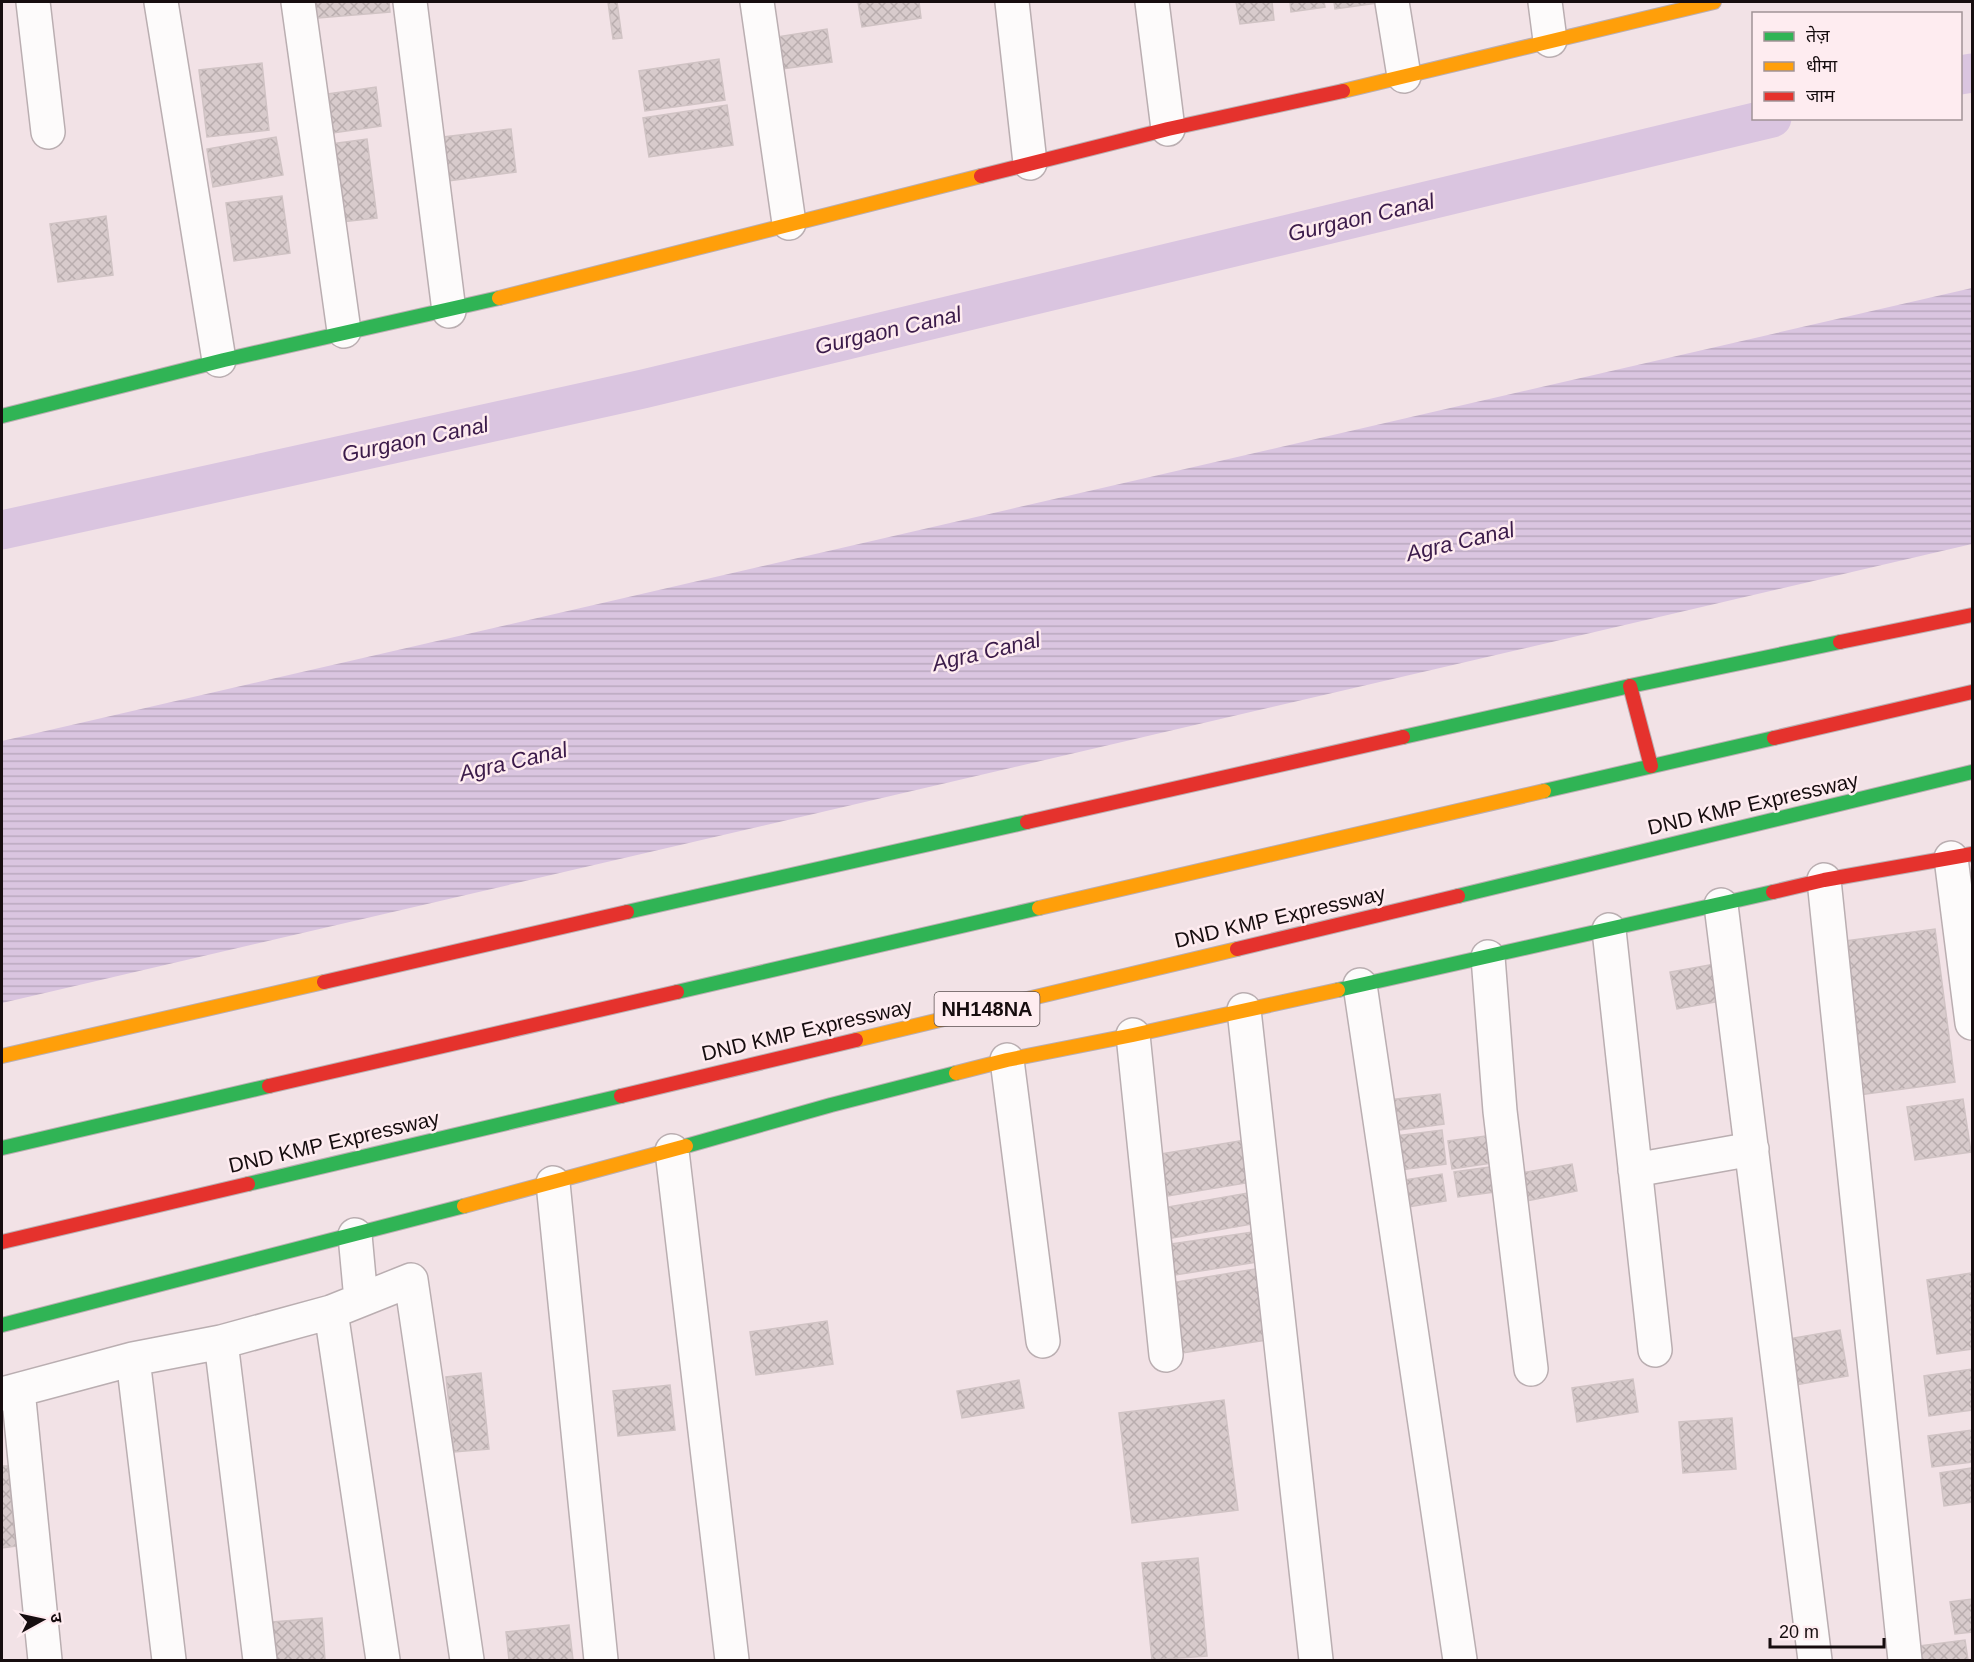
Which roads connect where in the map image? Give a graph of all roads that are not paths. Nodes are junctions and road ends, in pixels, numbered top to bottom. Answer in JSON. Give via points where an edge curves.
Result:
{"nodes":[{"id":1,"x":33,"y":2,"type":"edge"},
{"id":2,"x":161,"y":2,"type":"edge"},
{"id":3,"x":298,"y":2,"type":"edge"},
{"id":4,"x":410,"y":2,"type":"edge"},
{"id":5,"x":757,"y":2,"type":"edge"},
{"id":6,"x":1012,"y":2,"type":"edge"},
{"id":7,"x":1152,"y":2,"type":"edge"},
{"id":8,"x":1392,"y":2,"type":"edge"},
{"id":9,"x":1545,"y":2,"type":"edge"},
{"id":10,"x":1714,"y":2,"type":"edge"},
{"id":11,"x":1550,"y":40,"type":"junction"},
{"id":12,"x":1404,"y":76,"type":"junction"},
{"id":13,"x":1168,"y":129,"type":"junction"},
{"id":14,"x":48,"y":132,"type":"dead end"},
{"id":15,"x":1030,"y":163,"type":"junction"},
{"id":16,"x":789,"y":223,"type":"junction"},
{"id":17,"x":449,"y":311,"type":"junction"},
{"id":18,"x":344,"y":331,"type":"junction"},
{"id":19,"x":219,"y":360,"type":"junction"},
{"id":20,"x":2,"y":416,"type":"edge"},
{"id":21,"x":1972,"y":615,"type":"edge"},
{"id":22,"x":1630,"y":686,"type":"junction"},
{"id":23,"x":1972,"y":692,"type":"edge"},
{"id":24,"x":1651,"y":766,"type":"junction"},
{"id":25,"x":1972,"y":772,"type":"edge"},
{"id":26,"x":1962,"y":856,"type":"edge"},
{"id":27,"x":1824,"y":880,"type":"junction"},
{"id":28,"x":1721,"y":905,"type":"junction"},
{"id":29,"x":1608,"y":930,"type":"junction"},
{"id":30,"x":1488,"y":957,"type":"junction"},
{"id":31,"x":1360,"y":985,"type":"junction"},
{"id":32,"x":1244,"y":1010,"type":"junction"},
{"id":33,"x":1972,"y":1023,"type":"edge"},
{"id":34,"x":1134,"y":1035,"type":"junction"},
{"id":35,"x":2,"y":1056,"type":"edge"},
{"id":36,"x":1007,"y":1060,"type":"junction"},
{"id":37,"x":2,"y":1148,"type":"edge"},
{"id":38,"x":1752,"y":1149,"type":"junction"},
{"id":39,"x":672,"y":1150,"type":"junction"},
{"id":40,"x":1635,"y":1170,"type":"junction"},
{"id":41,"x":553,"y":1183,"type":"junction"},
{"id":42,"x":355,"y":1235,"type":"junction"},
{"id":43,"x":2,"y":1242,"type":"edge"},
{"id":44,"x":346,"y":1306,"type":"junction"},
{"id":45,"x":2,"y":1325,"type":"edge"},
{"id":46,"x":1043,"y":1341,"type":"dead end"},
{"id":47,"x":221,"y":1342,"type":"junction"},
{"id":48,"x":1655,"y":1350,"type":"dead end"},
{"id":49,"x":1166,"y":1355,"type":"dead end"},
{"id":50,"x":132,"y":1359,"type":"junction"},
{"id":51,"x":1531,"y":1369,"type":"dead end"},
{"id":52,"x":10,"y":1392,"type":"edge"},
{"id":53,"x":45,"y":1660,"type":"edge"},
{"id":54,"x":169,"y":1660,"type":"edge"},
{"id":55,"x":260,"y":1660,"type":"edge"},
{"id":56,"x":383,"y":1660,"type":"edge"},
{"id":57,"x":467,"y":1660,"type":"edge"},
{"id":58,"x":601,"y":1660,"type":"edge"},
{"id":59,"x":732,"y":1660,"type":"edge"},
{"id":60,"x":1316,"y":1660,"type":"edge"},
{"id":61,"x":1460,"y":1660,"type":"edge"},
{"id":62,"x":1815,"y":1660,"type":"edge"},
{"id":63,"x":1905,"y":1660,"type":"edge"}],
"edges":[{"from":1,"to":14,"type":"street"},
{"from":2,"to":19,"type":"street"},
{"from":3,"to":18,"type":"street"},
{"from":4,"to":17,"type":"street"},
{"from":5,"to":16,"type":"street"},
{"from":6,"to":15,"type":"street"},
{"from":7,"to":13,"type":"street"},
{"from":8,"to":12,"type":"street"},
{"from":9,"to":11,"type":"street"},
{"from":10,"to":11,"type":"main road"},
{"from":11,"to":12,"type":"main road"},
{"from":12,"to":13,"type":"main road"},
{"from":13,"to":15,"type":"main road"},
{"from":15,"to":16,"type":"main road"},
{"from":16,"to":17,"type":"main road"},
{"from":17,"to":18,"type":"main road"},
{"from":18,"to":19,"type":"main road"},
{"from":19,"to":20,"type":"main road"},
{"from":21,"to":22,"type":"main road"},
{"from":22,"to":24,"type":"main road"},
{"from":22,"to":35,"type":"main road"},
{"from":23,"to":24,"type":"main road"},
{"from":24,"to":37,"type":"main road"},
{"from":25,"to":43,"type":"main road","name":"DND KMP Expressway","number":"NH148NA"},
{"from":26,"to":27,"type":"main road"},
{"from":26,"to":33,"type":"street"},
{"from":27,"to":28,"type":"main road"},
{"from":27,"to":63,"type":"street"},
{"from":28,"to":29,"type":"main road"},
{"from":28,"to":38,"type":"street"},
{"from":29,"to":30,"type":"main road"},
{"from":29,"to":40,"type":"street"},
{"from":30,"to":31,"type":"main road"},
{"from":30,"to":51,"type":"street","via":[[1500,1111]]},
{"from":31,"to":32,"type":"main road"},
{"from":31,"to":61,"type":"street"},
{"from":32,"to":34,"type":"main road"},
{"from":32,"to":60,"type":"street"},
{"from":34,"to":36,"type":"main road"},
{"from":34,"to":49,"type":"street"},
{"from":36,"to":39,"type":"main road"},
{"from":36,"to":46,"type":"street"},
{"from":38,"to":40,"type":"street"},
{"from":38,"to":62,"type":"street"},
{"from":39,"to":41,"type":"main road"},
{"from":39,"to":59,"type":"street"},
{"from":40,"to":48,"type":"street"},
{"from":41,"to":42,"type":"main road"},
{"from":41,"to":58,"type":"street"},
{"from":42,"to":44,"type":"street"},
{"from":42,"to":45,"type":"main road"},
{"from":44,"to":47,"type":"street"},
{"from":44,"to":56,"type":"street"},
{"from":44,"to":57,"type":"street","via":[[411,1280]]},
{"from":47,"to":50,"type":"street"},
{"from":47,"to":55,"type":"street"},
{"from":50,"to":52,"type":"street"},
{"from":50,"to":54,"type":"street"},
{"from":52,"to":53,"type":"street"}]}
